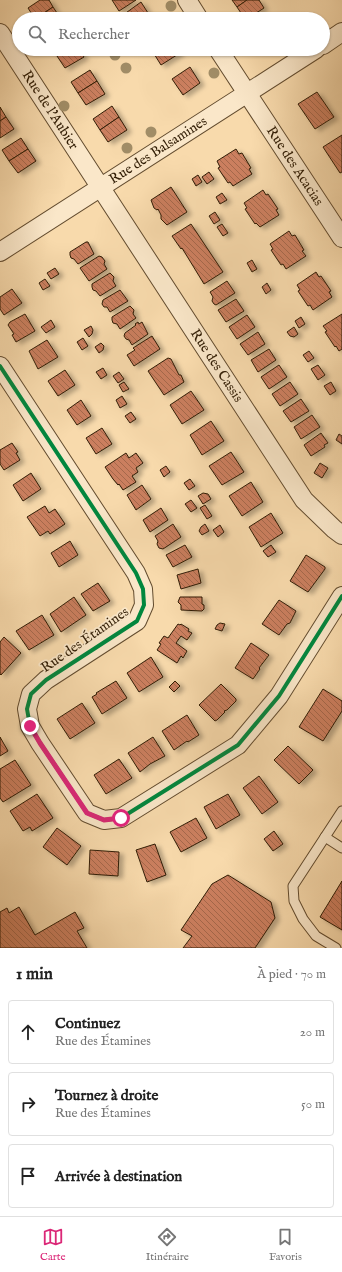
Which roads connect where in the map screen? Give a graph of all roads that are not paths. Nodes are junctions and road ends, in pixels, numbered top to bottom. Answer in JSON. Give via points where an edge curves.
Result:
{"nodes":[{"id":1,"x":186,"y":0,"type":"edge"},
{"id":2,"x":194,"y":12,"type":"edge"},
{"id":3,"x":342,"y":32,"type":"edge"},
{"id":4,"x":0,"y":33,"type":"edge"},
{"id":5,"x":330,"y":40,"type":"edge"},
{"id":6,"x":12,"y":51,"type":"edge"},
{"id":7,"x":15,"y":56,"type":"edge"},
{"id":8,"x":223,"y":56,"type":"edge"},
{"id":9,"x":305,"y":56,"type":"edge"},
{"id":10,"x":247,"y":94,"type":"junction"},
{"id":11,"x":101,"y":187,"type":"junction"},
{"id":12,"x":342,"y":238,"type":"edge"},
{"id":13,"x":0,"y":252,"type":"edge"},
{"id":14,"x":0,"y":366,"type":"edge"},
{"id":15,"x":342,"y":535,"type":"edge"},
{"id":16,"x":342,"y":596,"type":"edge"},
{"id":17,"x":342,"y":811,"type":"edge"},
{"id":18,"x":325,"y":837,"type":"junction"},
{"id":19,"x":342,"y":848,"type":"edge"},
{"id":20,"x":336,"y":948,"type":"edge"}],
"edges":[{"from":1,"to":2,"type":"street"},
{"from":3,"to":5,"type":"street"},
{"from":4,"to":6,"type":"street","name":"Rue de l'Aubier"},
{"from":7,"to":11,"type":"street","name":"Rue de l'Aubier"},
{"from":8,"to":10,"type":"street"},
{"from":9,"to":10,"type":"street","name":"Rue des Balsamines"},
{"from":10,"to":11,"type":"street","name":"Rue des Balsamines"},
{"from":10,"to":12,"type":"street","name":"Rue des Acacias"},
{"from":11,"to":13,"type":"street","name":"Rue des Balsamines"},
{"from":11,"to":15,"type":"street","name":"Rue des Cassis","via":[[304,500]]},
{"from":14,"to":16,"type":"street","name":"Rue des Étamines","via":[[136,573],[142,589],[144,605],[137,621],[46,680],[31,694],[27,709],[30,726],[87,813],[104,820],[121,818],[238,745],[279,696]]},
{"from":17,"to":18,"type":"lane"},
{"from":18,"to":19,"type":"lane"},
{"from":18,"to":20,"type":"lane","via":[[293,886],[294,901],[316,936]]}]}
